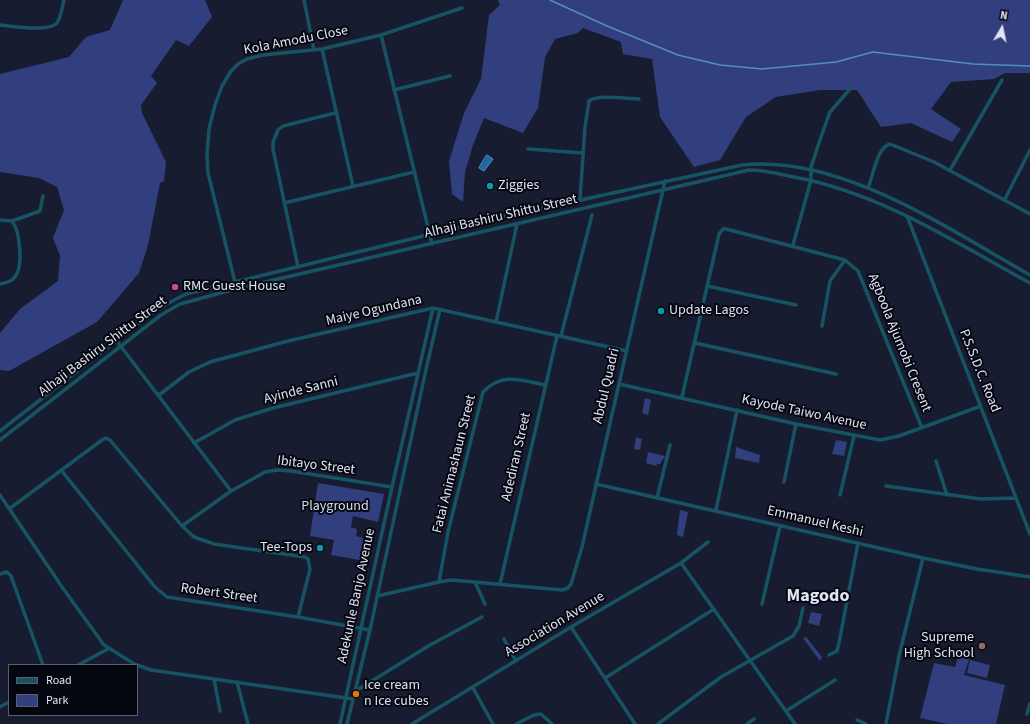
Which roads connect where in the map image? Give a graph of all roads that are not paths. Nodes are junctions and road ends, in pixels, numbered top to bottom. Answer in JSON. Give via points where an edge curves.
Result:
{"nodes":[{"id":1,"x":64,"y":0,"type":"edge"},
{"id":2,"x":304,"y":0,"type":"edge"},
{"id":3,"x":462,"y":8,"type":"dead end"},
{"id":4,"x":0,"y":25,"type":"edge"},
{"id":5,"x":381,"y":35,"type":"junction"},
{"id":6,"x":322,"y":49,"type":"junction"},
{"id":7,"x":314,"y":50,"type":"junction"},
{"id":8,"x":450,"y":76,"type":"dead end"},
{"id":9,"x":1002,"y":80,"type":"dead end"},
{"id":10,"x":850,"y":89,"type":"dead end"},
{"id":11,"x":394,"y":90,"type":"junction"},
{"id":12,"x":639,"y":99,"type":"dead end"},
{"id":13,"x":335,"y":113,"type":"junction"},
{"id":14,"x":528,"y":150,"type":"dead end"},
{"id":15,"x":1030,"y":150,"type":"edge"},
{"id":16,"x":583,"y":152,"type":"junction"},
{"id":17,"x":811,"y":170,"type":"junction"},
{"id":18,"x":950,"y":170,"type":"junction"},
{"id":19,"x":414,"y":172,"type":"junction"},
{"id":20,"x":811,"y":180,"type":"junction"},
{"id":21,"x":665,"y":181,"type":"junction"},
{"id":22,"x":353,"y":186,"type":"junction"},
{"id":23,"x":868,"y":188,"type":"junction"},
{"id":24,"x":663,"y":190,"type":"junction"},
{"id":25,"x":43,"y":196,"type":"dead end"},
{"id":26,"x":580,"y":199,"type":"junction"},
{"id":27,"x":1005,"y":199,"type":"junction"},
{"id":28,"x":284,"y":202,"type":"junction"},
{"id":29,"x":910,"y":207,"type":"junction"},
{"id":30,"x":1030,"y":214,"type":"edge"},
{"id":31,"x":592,"y":215,"type":"dead end"},
{"id":32,"x":907,"y":216,"type":"junction"},
{"id":33,"x":0,"y":220,"type":"edge"},
{"id":34,"x":12,"y":221,"type":"junction"},
{"id":35,"x":517,"y":224,"type":"junction"},
{"id":36,"x":430,"y":235,"type":"junction"},
{"id":37,"x":432,"y":244,"type":"junction"},
{"id":38,"x":793,"y":246,"type":"junction"},
{"id":39,"x":845,"y":260,"type":"junction"},
{"id":40,"x":298,"y":266,"type":"junction"},
{"id":41,"x":1030,"y":275,"type":"edge"},
{"id":42,"x":235,"y":282,"type":"junction"},
{"id":43,"x":1030,"y":283,"type":"edge"},
{"id":44,"x":0,"y":284,"type":"edge"},
{"id":45,"x":707,"y":286,"type":"junction"},
{"id":46,"x":796,"y":305,"type":"dead end"},
{"id":47,"x":433,"y":308,"type":"junction"},
{"id":48,"x":440,"y":310,"type":"junction"},
{"id":49,"x":496,"y":322,"type":"junction"},
{"id":50,"x":822,"y":326,"type":"dead end"},
{"id":51,"x":557,"y":336,"type":"junction"},
{"id":52,"x":561,"y":336,"type":"junction"},
{"id":53,"x":116,"y":340,"type":"junction"},
{"id":54,"x":695,"y":343,"type":"junction"},
{"id":55,"x":120,"y":346,"type":"junction"},
{"id":56,"x":626,"y":351,"type":"junction"},
{"id":57,"x":418,"y":373,"type":"junction"},
{"id":58,"x":836,"y":374,"type":"dead end"},
{"id":59,"x":619,"y":384,"type":"junction"},
{"id":60,"x":545,"y":385,"type":"junction"},
{"id":61,"x":159,"y":395,"type":"junction"},
{"id":62,"x":682,"y":398,"type":"junction"},
{"id":63,"x":982,"y":406,"type":"junction"},
{"id":64,"x":737,"y":410,"type":"junction"},
{"id":65,"x":796,"y":424,"type":"junction"},
{"id":66,"x":922,"y":428,"type":"junction"},
{"id":67,"x":0,"y":431,"type":"edge"},
{"id":68,"x":854,"y":436,"type":"junction"},
{"id":69,"x":0,"y":440,"type":"edge"},
{"id":70,"x":194,"y":443,"type":"junction"},
{"id":71,"x":670,"y":445,"type":"dead end"},
{"id":72,"x":936,"y":461,"type":"dead end"},
{"id":73,"x":61,"y":470,"type":"junction"},
{"id":74,"x":784,"y":482,"type":"dead end"},
{"id":75,"x":596,"y":484,"type":"junction"},
{"id":76,"x":886,"y":486,"type":"dead end"},
{"id":77,"x":392,"y":487,"type":"junction"},
{"id":78,"x":231,"y":491,"type":"junction"},
{"id":79,"x":0,"y":495,"type":"edge"},
{"id":80,"x":840,"y":495,"type":"dead end"},
{"id":81,"x":947,"y":495,"type":"junction"},
{"id":82,"x":657,"y":498,"type":"junction"},
{"id":83,"x":1016,"y":498,"type":"junction"},
{"id":84,"x":9,"y":509,"type":"junction"},
{"id":85,"x":716,"y":510,"type":"junction"},
{"id":86,"x":182,"y":526,"type":"junction"},
{"id":87,"x":780,"y":526,"type":"junction"},
{"id":88,"x":1030,"y":534,"type":"edge"},
{"id":89,"x":708,"y":542,"type":"dead end"},
{"id":90,"x":858,"y":543,"type":"junction"},
{"id":91,"x":923,"y":558,"type":"junction"},
{"id":92,"x":681,"y":563,"type":"junction"},
{"id":93,"x":0,"y":574,"type":"edge"},
{"id":94,"x":1030,"y":577,"type":"edge"},
{"id":95,"x":439,"y":582,"type":"junction"},
{"id":96,"x":475,"y":582,"type":"junction"},
{"id":97,"x":500,"y":584,"type":"junction"},
{"id":98,"x":377,"y":596,"type":"junction"},
{"id":99,"x":485,"y":604,"type":"dead end"},
{"id":100,"x":762,"y":604,"type":"dead end"},
{"id":101,"x":802,"y":608,"type":"dead end"},
{"id":102,"x":714,"y":609,"type":"junction"},
{"id":103,"x":298,"y":616,"type":"junction"},
{"id":104,"x":482,"y":617,"type":"dead end"},
{"id":105,"x":571,"y":627,"type":"junction"},
{"id":106,"x":361,"y":628,"type":"junction"},
{"id":107,"x":370,"y":630,"type":"junction"},
{"id":108,"x":504,"y":639,"type":"dead end"},
{"id":109,"x":108,"y":649,"type":"junction"},
{"id":110,"x":830,"y":655,"type":"dead end"},
{"id":111,"x":749,"y":660,"type":"junction"},
{"id":112,"x":516,"y":661,"type":"junction"},
{"id":113,"x":43,"y":664,"type":"edge"},
{"id":114,"x":80,"y":664,"type":"edge"},
{"id":115,"x":134,"y":664,"type":"edge"},
{"id":116,"x":138,"y":666,"type":"edge"},
{"id":117,"x":605,"y":678,"type":"junction"},
{"id":118,"x":214,"y":679,"type":"junction"},
{"id":119,"x":835,"y":680,"type":"dead end"},
{"id":120,"x":237,"y":682,"type":"junction"},
{"id":121,"x":473,"y":688,"type":"junction"},
{"id":122,"x":354,"y":692,"type":"junction"},
{"id":123,"x":346,"y":697,"type":"junction"},
{"id":124,"x":352,"y":699,"type":"junction"},
{"id":125,"x":1030,"y":704,"type":"edge"},
{"id":126,"x":786,"y":710,"type":"junction"},
{"id":127,"x":220,"y":712,"type":"dead end"},
{"id":128,"x":1027,"y":714,"type":"dead end"},
{"id":129,"x":754,"y":719,"type":"dead end"},
{"id":130,"x":857,"y":720,"type":"dead end"},
{"id":131,"x":248,"y":724,"type":"edge"},
{"id":132,"x":340,"y":724,"type":"edge"},
{"id":133,"x":347,"y":724,"type":"edge"},
{"id":134,"x":412,"y":724,"type":"edge"},
{"id":135,"x":494,"y":724,"type":"edge"},
{"id":136,"x":516,"y":724,"type":"edge"},
{"id":137,"x":552,"y":724,"type":"edge"},
{"id":138,"x":635,"y":724,"type":"edge"},
{"id":139,"x":658,"y":724,"type":"edge"},
{"id":140,"x":747,"y":724,"type":"edge"},
{"id":141,"x":795,"y":724,"type":"edge"},
{"id":142,"x":866,"y":724,"type":"edge"},
{"id":143,"x":886,"y":724,"type":"edge"}],
"edges":[{"from":1,"to":4,"type":"street","via":[[60,17],[56,24],[51,26],[34,28]]},
{"from":2,"to":7,"type":"street"},
{"from":3,"to":5,"type":"street","name":"Kola Amodu Close"},
{"from":5,"to":6,"type":"street","name":"Kola Amodu Close"},
{"from":5,"to":11,"type":"street"},
{"from":6,"to":7,"type":"street","name":"Kola Amodu Close"},
{"from":6,"to":13,"type":"street"},
{"from":7,"to":42,"type":"street","name":"Kola Amodu Close","via":[[263,55],[238,64],[222,86],[215,105],[206,154],[208,173]]},
{"from":8,"to":11,"type":"street"},
{"from":9,"to":18,"type":"street"},
{"from":10,"to":17,"type":"street","via":[[830,112]]},
{"from":11,"to":19,"type":"street"},
{"from":12,"to":16,"type":"street","via":[[594,98],[589,101]]},
{"from":13,"to":22,"type":"street"},
{"from":13,"to":28,"type":"street","via":[[290,123],[278,130],[273,149]]},
{"from":14,"to":16,"type":"street"},
{"from":15,"to":27,"type":"street"},
{"from":16,"to":26,"type":"street"},
{"from":17,"to":20,"type":"street"},
{"from":17,"to":21,"type":"street","name":"Alhaji Bashiru Shittu Street","via":[[758,163]]},
{"from":17,"to":23,"type":"street","name":"Alhaji Bashiru Shittu Street"},
{"from":18,"to":23,"type":"street","via":[[895,145],[886,145],[880,153]]},
{"from":18,"to":27,"type":"street"},
{"from":19,"to":22,"type":"street"},
{"from":19,"to":36,"type":"street"},
{"from":20,"to":24,"type":"street","name":"Alhaji Bashiru Shittu Street","via":[[749,170]]},
{"from":20,"to":32,"type":"street","name":"Alhaji Bashiru Shittu Street","via":[[867,198]]},
{"from":20,"to":38,"type":"street"},
{"from":21,"to":24,"type":"street","name":"Abdul Quadri"},
{"from":21,"to":26,"type":"street","name":"Alhaji Bashiru Shittu Street"},
{"from":22,"to":28,"type":"street"},
{"from":23,"to":29,"type":"street","name":"Alhaji Bashiru Shittu Street"},
{"from":24,"to":35,"type":"street","name":"Alhaji Bashiru Shittu Street"},
{"from":24,"to":56,"type":"street","name":"Abdul Quadri"},
{"from":25,"to":34,"type":"street","via":[[40,211]]},
{"from":26,"to":36,"type":"street","name":"Alhaji Bashiru Shittu Street"},
{"from":27,"to":30,"type":"street"},
{"from":28,"to":40,"type":"street"},
{"from":29,"to":32,"type":"street"},
{"from":29,"to":41,"type":"street","name":"Alhaji Bashiru Shittu Street"},
{"from":31,"to":52,"type":"street"},
{"from":32,"to":43,"type":"street","name":"Alhaji Bashiru Shittu Street"},
{"from":32,"to":63,"type":"street","name":"P.S.S.D.C. Road"},
{"from":33,"to":34,"type":"street"},
{"from":34,"to":44,"type":"street","via":[[17,227],[20,262],[14,279]]},
{"from":35,"to":37,"type":"street","name":"Alhaji Bashiru Shittu Street"},
{"from":35,"to":49,"type":"street"},
{"from":36,"to":37,"type":"street"},
{"from":36,"to":40,"type":"street","name":"Alhaji Bashiru Shittu Street"},
{"from":37,"to":55,"type":"street","name":"Alhaji Bashiru Shittu Street","via":[[180,304]]},
{"from":38,"to":39,"type":"street","name":"Agboola Ajumobi Cresent"},
{"from":38,"to":45,"type":"street","name":"Agboola Ajumobi Cresent","via":[[723,229],[719,234]]},
{"from":39,"to":50,"type":"street","via":[[830,281]]},
{"from":39,"to":66,"type":"street","name":"Agboola Ajumobi Cresent","via":[[858,271]]},
{"from":40,"to":42,"type":"street","name":"Alhaji Bashiru Shittu Street"},
{"from":42,"to":53,"type":"street","name":"Alhaji Bashiru Shittu Street","via":[[174,299]]},
{"from":45,"to":46,"type":"street"},
{"from":45,"to":54,"type":"street","name":"Agboola Ajumobi Cresent"},
{"from":47,"to":48,"type":"street","name":"Maiye Ogundana"},
{"from":47,"to":57,"type":"street","name":"Adekunle Banjo Avenue"},
{"from":47,"to":61,"type":"street","name":"Maiye Ogundana","via":[[288,341],[210,362],[189,372]]},
{"from":48,"to":49,"type":"street","name":"Maiye Ogundana"},
{"from":48,"to":98,"type":"street","name":"Adekunle Banjo Avenue"},
{"from":49,"to":51,"type":"street","name":"Maiye Ogundana"},
{"from":51,"to":52,"type":"street","name":"Maiye Ogundana"},
{"from":51,"to":60,"type":"street","name":"Adediran Street"},
{"from":52,"to":56,"type":"street","name":"Maiye Ogundana"},
{"from":53,"to":55,"type":"street"},
{"from":53,"to":67,"type":"street","name":"Alhaji Bashiru Shittu Street"},
{"from":54,"to":58,"type":"street"},
{"from":54,"to":62,"type":"street","name":"Agboola Ajumobi Cresent"},
{"from":55,"to":61,"type":"street"},
{"from":55,"to":69,"type":"street","name":"Alhaji Bashiru Shittu Street"},
{"from":56,"to":59,"type":"street","name":"Abdul Quadri"},
{"from":57,"to":70,"type":"street","name":"Ayinde Sanni","via":[[273,408],[235,420]]},
{"from":57,"to":77,"type":"street","name":"Adekunle Banjo Avenue"},
{"from":59,"to":62,"type":"street","name":"Kayode Taiwo Avenue"},
{"from":59,"to":75,"type":"street","name":"Abdul Quadri"},
{"from":60,"to":95,"type":"street","name":"Fatai Animashaun Street","via":[[510,379],[499,380],[483,392],[448,532]]},
{"from":60,"to":97,"type":"street","name":"Adediran Street"},
{"from":61,"to":70,"type":"street"},
{"from":62,"to":64,"type":"street","name":"Kayode Taiwo Avenue"},
{"from":63,"to":66,"type":"street","name":"Kayode Taiwo Avenue"},
{"from":63,"to":83,"type":"street","name":"P.S.S.D.C. Road"},
{"from":64,"to":65,"type":"street","name":"Kayode Taiwo Avenue"},
{"from":64,"to":85,"type":"street"},
{"from":65,"to":68,"type":"street","name":"Kayode Taiwo Avenue"},
{"from":65,"to":74,"type":"street"},
{"from":66,"to":68,"type":"street","name":"Kayode Taiwo Avenue","via":[[885,439]]},
{"from":68,"to":80,"type":"street"},
{"from":70,"to":78,"type":"street"},
{"from":71,"to":82,"type":"street"},
{"from":72,"to":81,"type":"street"},
{"from":73,"to":84,"type":"street"},
{"from":73,"to":86,"type":"street","via":[[106,438]]},
{"from":73,"to":103,"type":"street","name":"Robert Street","via":[[155,587],[167,597]]},
{"from":75,"to":82,"type":"street","name":"Emmanuel Keshi"},
{"from":75,"to":97,"type":"street","name":"Abdul Quadri","via":[[582,547],[568,588],[562,590]]},
{"from":76,"to":81,"type":"street"},
{"from":77,"to":78,"type":"street","name":"Ibitayo Street","via":[[277,470],[265,472]]},
{"from":77,"to":106,"type":"street","name":"Adekunle Banjo Avenue"},
{"from":78,"to":86,"type":"street","name":"Ibitayo Street"},
{"from":79,"to":84,"type":"street"},
{"from":81,"to":83,"type":"street","via":[[981,499]]},
{"from":82,"to":85,"type":"street","name":"Emmanuel Keshi"},
{"from":83,"to":88,"type":"street","name":"P.S.S.D.C. Road"},
{"from":84,"to":109,"type":"street"},
{"from":85,"to":87,"type":"street","name":"Emmanuel Keshi"},
{"from":86,"to":103,"type":"street","via":[[194,537],[214,544],[305,557],[310,564],[310,570]]},
{"from":87,"to":90,"type":"street","name":"Emmanuel Keshi"},
{"from":87,"to":100,"type":"street"},
{"from":89,"to":92,"type":"street","name":"Association Avenue"},
{"from":90,"to":91,"type":"street","name":"Emmanuel Keshi"},
{"from":90,"to":110,"type":"street","via":[[837,651]]},
{"from":91,"to":94,"type":"street","name":"Emmanuel Keshi"},
{"from":91,"to":143,"type":"street","via":[[899,656]]},
{"from":92,"to":102,"type":"street"},
{"from":92,"to":105,"type":"street","name":"Association Avenue"},
{"from":93,"to":113,"type":"street","via":[[7,572],[11,576]]},
{"from":95,"to":96,"type":"street"},
{"from":95,"to":98,"type":"street"},
{"from":96,"to":97,"type":"street"},
{"from":96,"to":99,"type":"street"},
{"from":98,"to":107,"type":"street","name":"Adekunle Banjo Avenue"},
{"from":101,"to":111,"type":"street","via":[[799,626],[793,636]]},
{"from":102,"to":111,"type":"street"},
{"from":102,"to":117,"type":"street"},
{"from":103,"to":106,"type":"street","name":"Robert Street"},
{"from":104,"to":122,"type":"street"},
{"from":105,"to":112,"type":"street","name":"Association Avenue"},
{"from":105,"to":117,"type":"street"},
{"from":106,"to":107,"type":"street","name":"Robert Street"},
{"from":106,"to":123,"type":"street","name":"Adekunle Banjo Avenue"},
{"from":107,"to":122,"type":"street","name":"Adekunle Banjo Avenue"},
{"from":108,"to":112,"type":"street"},
{"from":109,"to":114,"type":"street"},
{"from":109,"to":115,"type":"street"},
{"from":111,"to":126,"type":"street"},
{"from":111,"to":139,"type":"street","via":[[721,677]]},
{"from":112,"to":121,"type":"street","name":"Association Avenue"},
{"from":116,"to":118,"type":"street"},
{"from":117,"to":138,"type":"street"},
{"from":118,"to":120,"type":"street"},
{"from":118,"to":127,"type":"street"},
{"from":119,"to":126,"type":"street"},
{"from":120,"to":123,"type":"street"},
{"from":120,"to":131,"type":"street"},
{"from":121,"to":134,"type":"street","name":"Association Avenue"},
{"from":121,"to":135,"type":"street"},
{"from":122,"to":124,"type":"street","name":"Adekunle Banjo Avenue"},
{"from":123,"to":124,"type":"street"},
{"from":123,"to":132,"type":"street","name":"Adekunle Banjo Avenue"},
{"from":124,"to":133,"type":"street","name":"Adekunle Banjo Avenue"},
{"from":125,"to":128,"type":"street"},
{"from":126,"to":141,"type":"street"},
{"from":129,"to":140,"type":"street"},
{"from":130,"to":142,"type":"street"},
{"from":136,"to":137,"type":"street","via":[[541,714]]}]}
